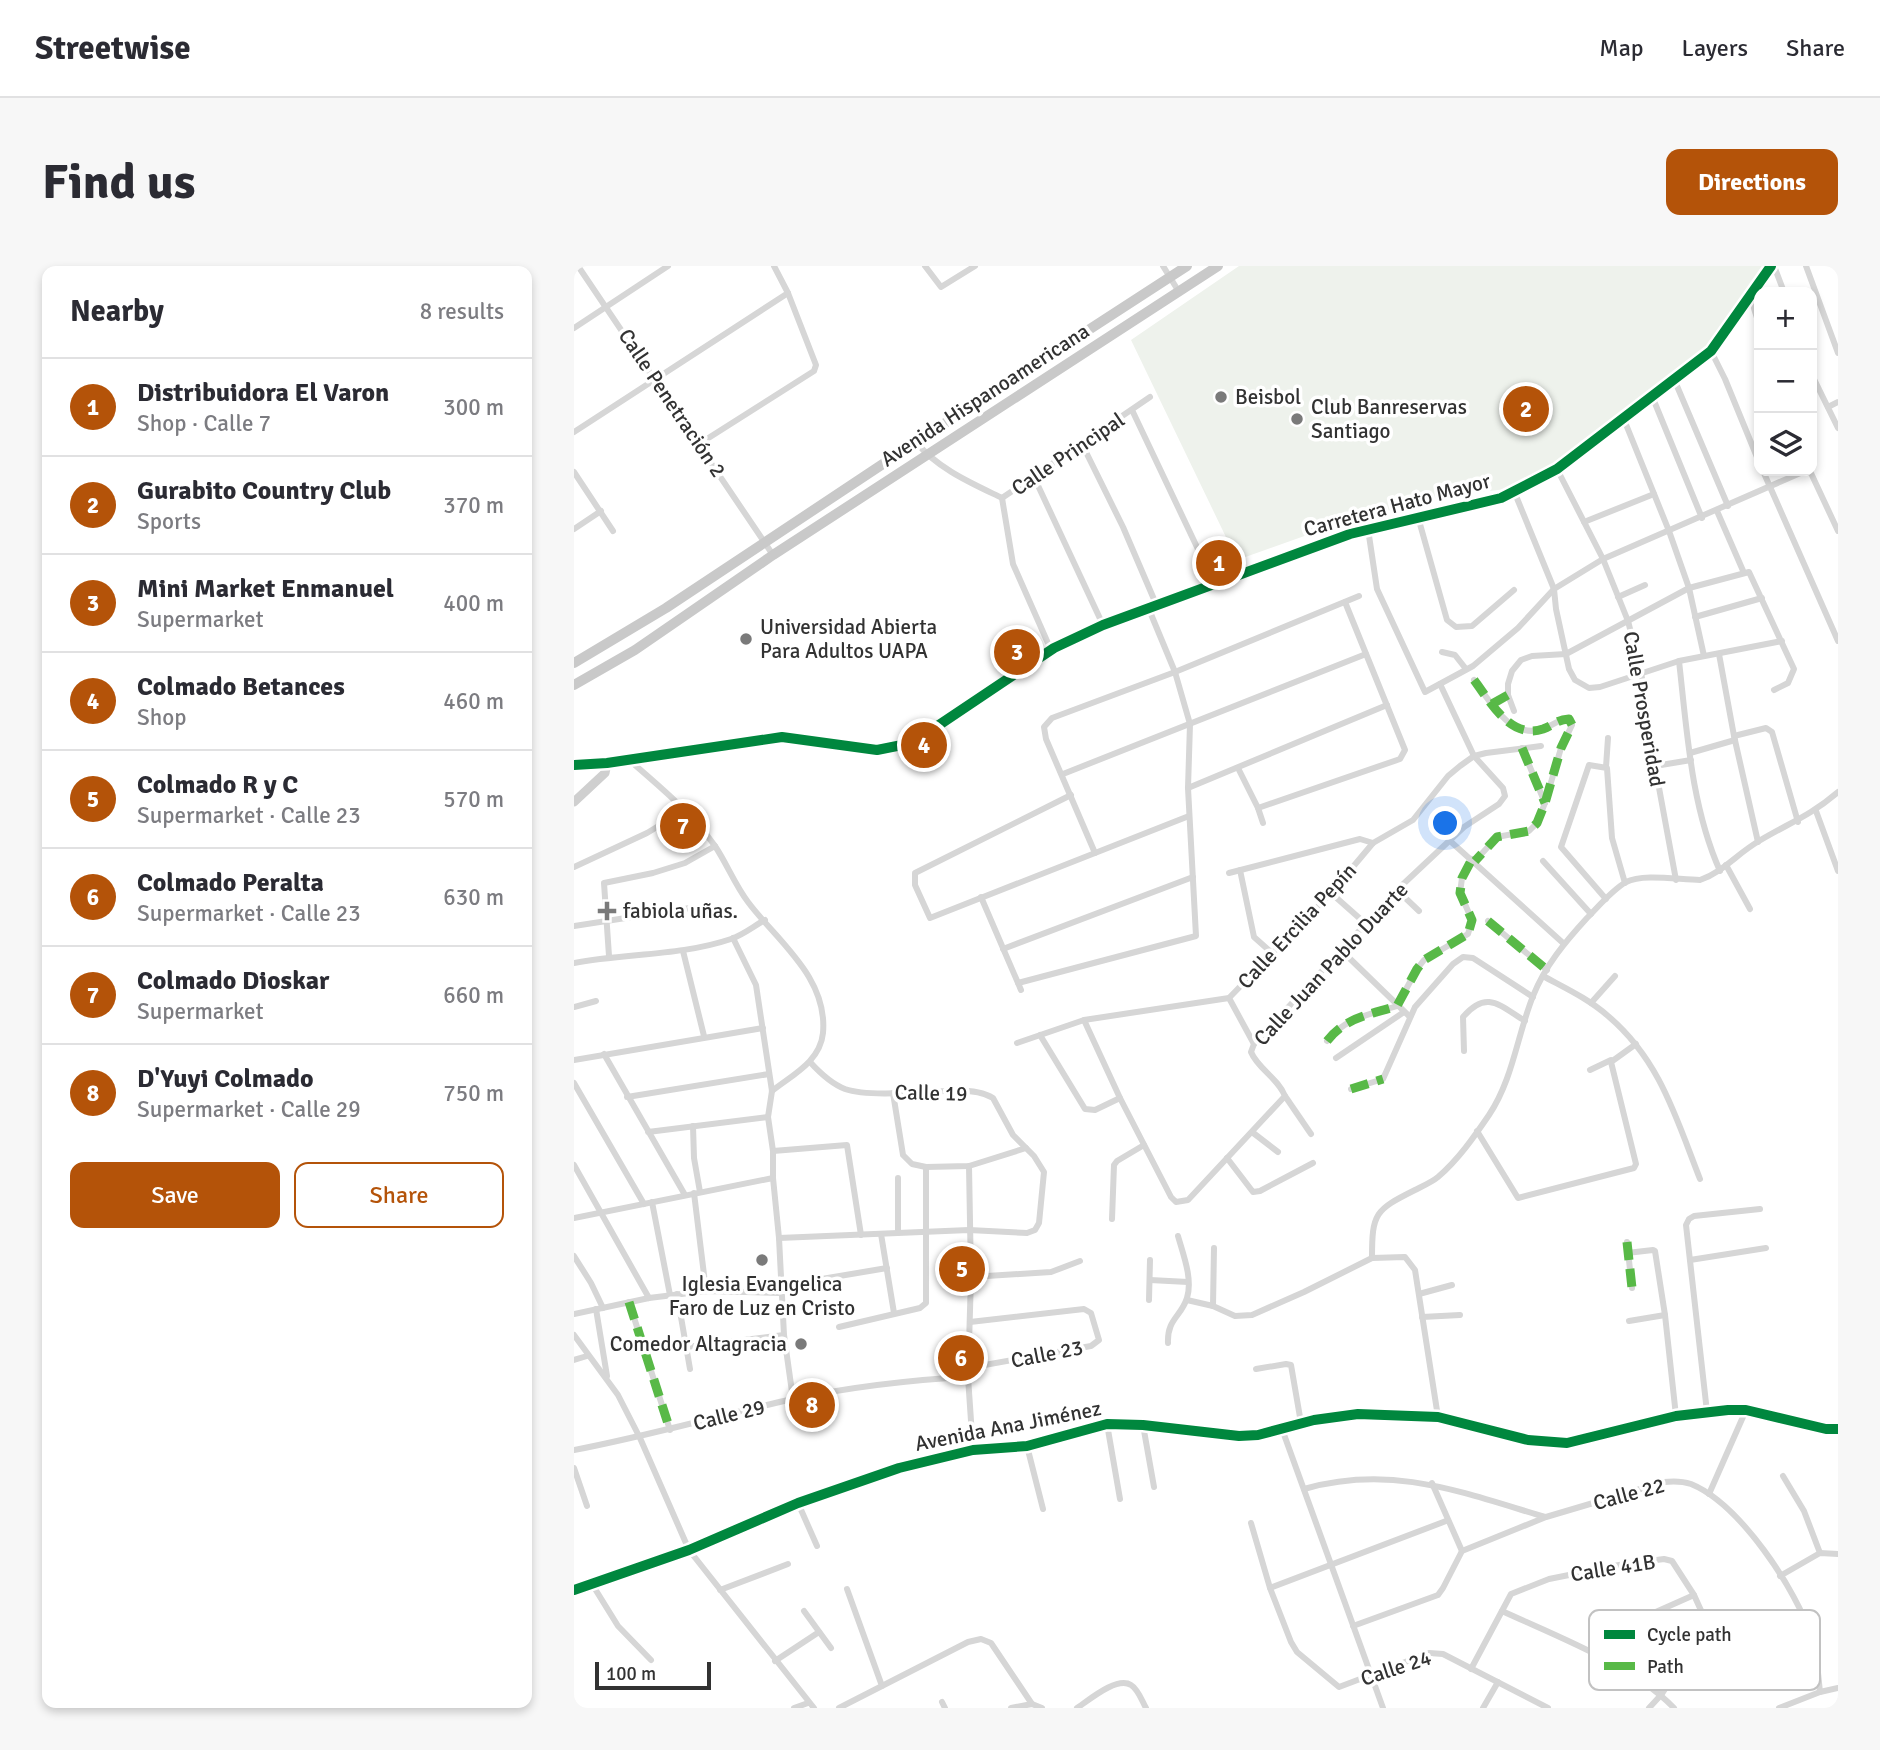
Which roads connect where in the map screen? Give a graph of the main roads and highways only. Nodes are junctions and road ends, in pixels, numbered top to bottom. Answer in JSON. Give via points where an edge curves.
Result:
{"nodes":[{"id":1,"x":1187,"y":266,"type":"edge"},
{"id":2,"x":1218,"y":266,"type":"edge"},
{"id":3,"x":574,"y":663,"type":"edge"},
{"id":4,"x":574,"y":685,"type":"edge"}],
"edges":[{"from":1,"to":3,"type":"main road","name":"Avenida Hispanoamericana","via":[[666,608]]},
{"from":2,"to":4,"type":"main road","name":"Avenida Hispanoamericana","via":[[635,650]]}]}
